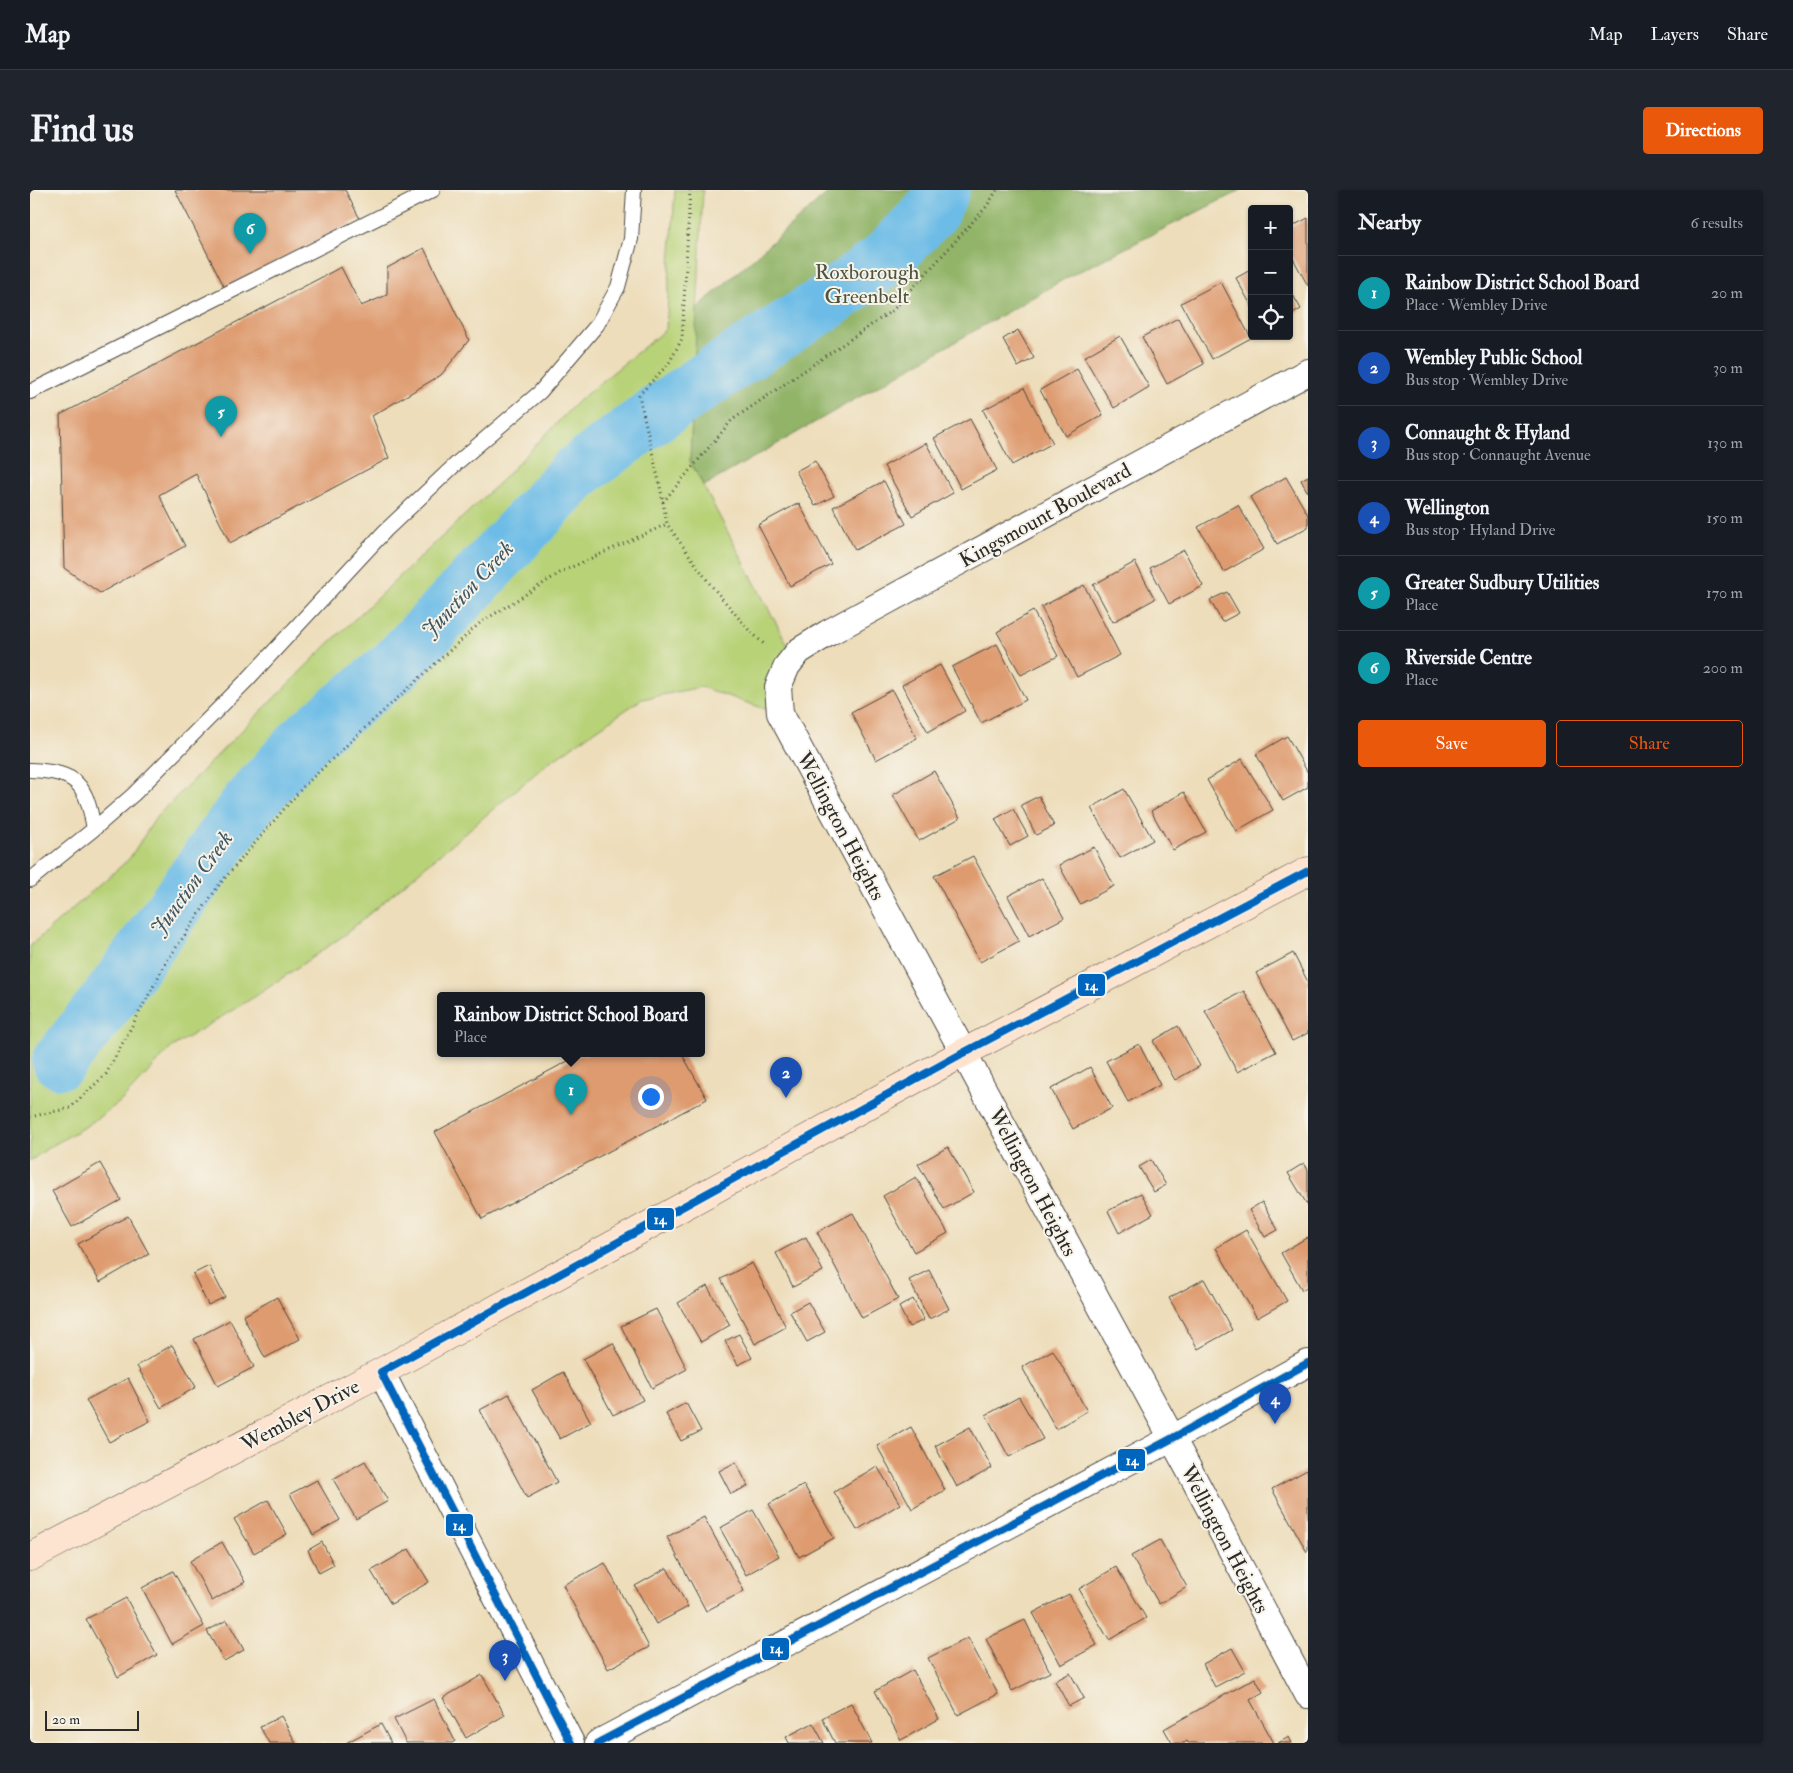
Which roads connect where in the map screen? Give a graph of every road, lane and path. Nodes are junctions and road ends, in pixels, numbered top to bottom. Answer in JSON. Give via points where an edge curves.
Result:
{"nodes":[{"id":1,"x":433,"y":190,"type":"edge"},
{"id":2,"x":634,"y":190,"type":"edge"},
{"id":3,"x":690,"y":190,"type":"edge"},
{"id":4,"x":997,"y":190,"type":"edge"},
{"id":5,"x":1308,"y":372,"type":"edge"},
{"id":6,"x":30,"y":392,"type":"edge"},
{"id":7,"x":663,"y":502,"type":"junction"},
{"id":8,"x":667,"y":524,"type":"junction"},
{"id":9,"x":787,"y":666,"type":"junction"},
{"id":10,"x":30,"y":770,"type":"edge"},
{"id":11,"x":94,"y":829,"type":"junction"},
{"id":12,"x":1308,"y":871,"type":"edge"},
{"id":13,"x":30,"y":880,"type":"edge"},
{"id":14,"x":963,"y":1053,"type":"junction"},
{"id":15,"x":30,"y":1117,"type":"edge"},
{"id":16,"x":1308,"y":1362,"type":"edge"},
{"id":17,"x":381,"y":1372,"type":"junction"},
{"id":18,"x":1170,"y":1439,"type":"junction"},
{"id":19,"x":30,"y":1557,"type":"edge"},
{"id":20,"x":1308,"y":1695,"type":"edge"},
{"id":21,"x":571,"y":1743,"type":"edge"},
{"id":22,"x":598,"y":1743,"type":"edge"}],
"edges":[{"from":1,"to":6,"type":"lane"},
{"from":2,"to":11,"type":"lane","via":[[631,238],[618,287],[597,326],[540,392],[458,462],[385,531],[248,679],[134,794]]},
{"from":3,"to":7,"type":"path","via":[[682,339],[669,363],[639,395]]},
{"from":4,"to":7,"type":"path","via":[[987,206],[893,310],[732,420]]},
{"from":5,"to":9,"type":"street","name":"Kingsmount Boulevard","via":[[828,633],[799,651]]},
{"from":7,"to":8,"type":"path"},
{"from":8,"to":9,"type":"path","via":[[710,584],[748,629]]},
{"from":8,"to":15,"type":"path","via":[[563,571],[480,623],[368,725],[303,787],[220,885],[167,961],[106,1074],[70,1108]]},
{"from":9,"to":14,"type":"street","name":"Wellington Heights","via":[[778,687],[780,713]]},
{"from":10,"to":11,"type":"lane","via":[[61,773],[78,783],[89,804]]},
{"from":11,"to":13,"type":"lane"},
{"from":12,"to":14,"type":"street","name":"Wembley Drive"},
{"from":14,"to":17,"type":"street","name":"Wembley Drive"},
{"from":14,"to":18,"type":"street","name":"Wellington Heights"},
{"from":16,"to":18,"type":"street"},
{"from":17,"to":19,"type":"street","name":"Wembley Drive"},
{"from":17,"to":21,"type":"street"},
{"from":18,"to":20,"type":"street","name":"Wellington Heights"},
{"from":18,"to":22,"type":"street"}]}
